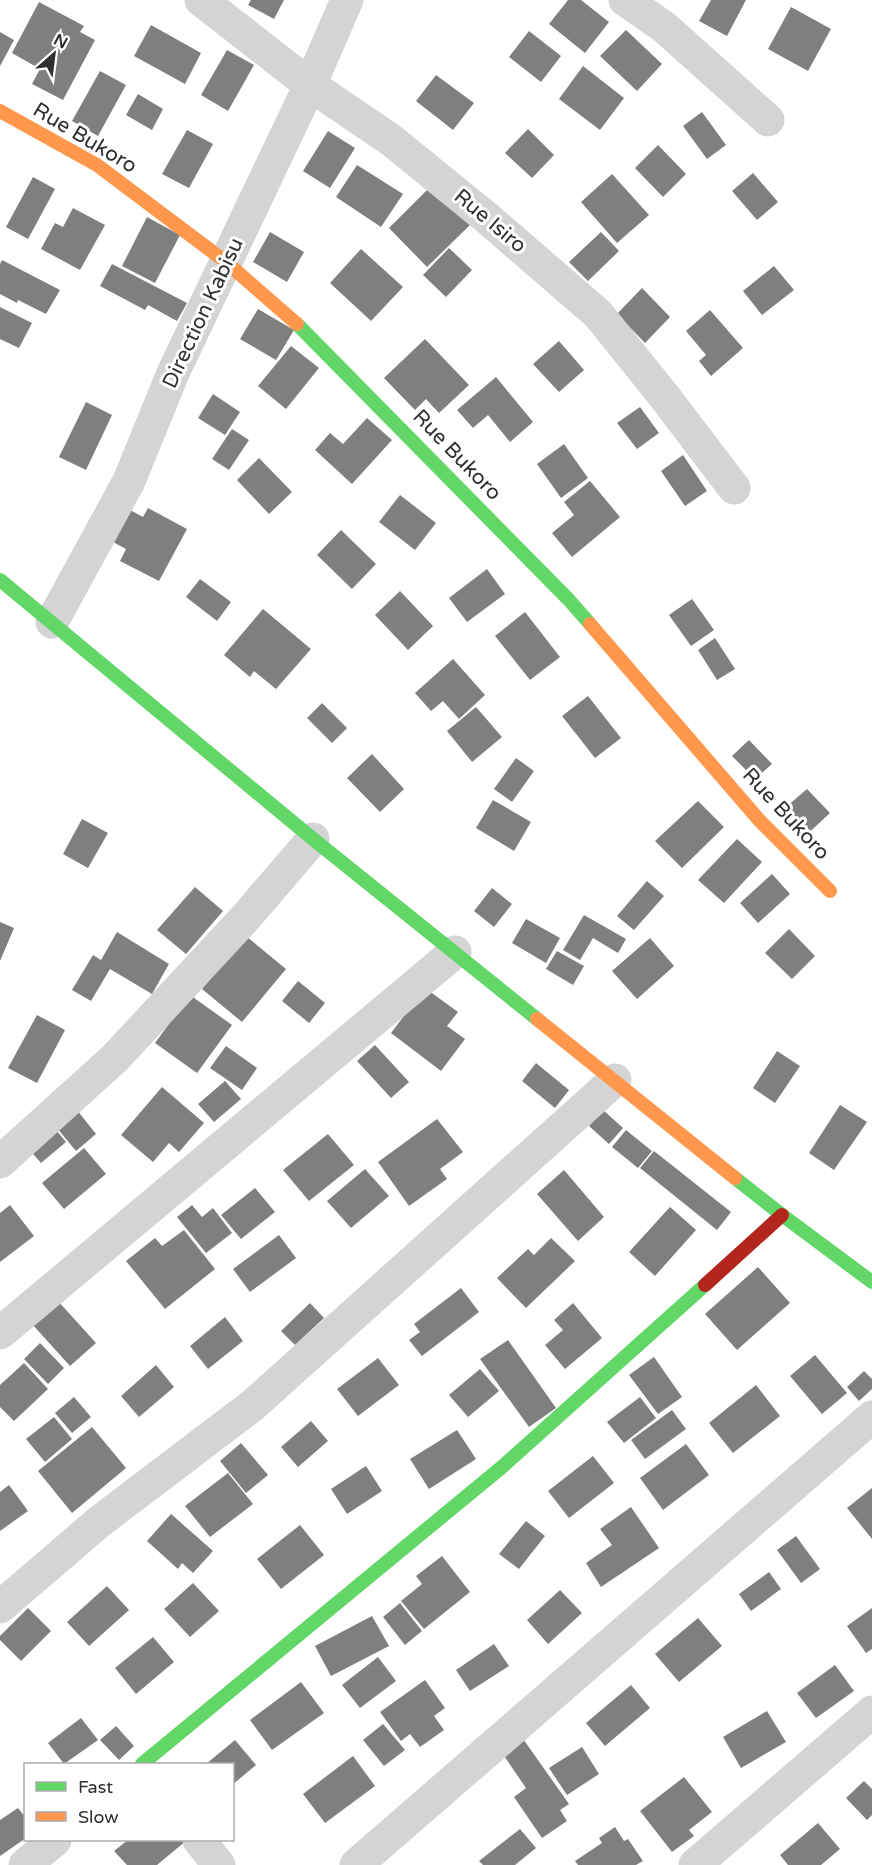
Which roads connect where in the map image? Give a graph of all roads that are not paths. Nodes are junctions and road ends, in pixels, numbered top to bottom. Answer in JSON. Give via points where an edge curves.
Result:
{"nodes":[{"id":1,"x":201,"y":0,"type":"edge"},
{"id":2,"x":347,"y":0,"type":"edge"},
{"id":3,"x":625,"y":0,"type":"edge"},
{"id":4,"x":310,"y":85,"type":"junction"},
{"id":5,"x":0,"y":111,"type":"edge"},
{"id":6,"x":768,"y":120,"type":"dead end"},
{"id":7,"x":226,"y":262,"type":"junction"},
{"id":8,"x":734,"y":488,"type":"dead end"},
{"id":9,"x":0,"y":580,"type":"edge"},
{"id":10,"x":52,"y":622,"type":"junction"},
{"id":11,"x":313,"y":839,"type":"junction"},
{"id":12,"x":830,"y":891,"type":"dead end"},
{"id":13,"x":455,"y":952,"type":"junction"},
{"id":14,"x":615,"y":1080,"type":"junction"},
{"id":15,"x":0,"y":1162,"type":"edge"},
{"id":16,"x":782,"y":1215,"type":"junction"},
{"id":17,"x":872,"y":1282,"type":"edge"},
{"id":18,"x":0,"y":1332,"type":"edge"},
{"id":19,"x":872,"y":1417,"type":"edge"},
{"id":20,"x":0,"y":1607,"type":"edge"},
{"id":21,"x":872,"y":1712,"type":"edge"},
{"id":22,"x":143,"y":1763,"type":"edge"},
{"id":23,"x":53,"y":1841,"type":"edge"},
{"id":24,"x":201,"y":1841,"type":"edge"},
{"id":25,"x":25,"y":1865,"type":"edge"},
{"id":26,"x":219,"y":1865,"type":"edge"},
{"id":27,"x":356,"y":1865,"type":"edge"},
{"id":28,"x":695,"y":1865,"type":"edge"}],
"edges":[{"from":1,"to":4,"type":"street","name":"Rue Isiro"},
{"from":2,"to":4,"type":"street","name":"Direction Kabisu"},
{"from":3,"to":6,"type":"street","via":[[664,27]]},
{"from":4,"to":7,"type":"street","name":"Direction Kabisu"},
{"from":4,"to":8,"type":"street","name":"Rue Isiro","via":[[391,140],[598,314]]},
{"from":5,"to":7,"type":"main road","name":"Rue Bukoro","via":[[97,165]]},
{"from":7,"to":10,"type":"street","name":"Direction Kabisu","via":[[173,373],[129,481]]},
{"from":7,"to":12,"type":"main road","name":"Rue Bukoro","via":[[309,334],[569,600],[759,820]]},
{"from":9,"to":10,"type":"main road"},
{"from":10,"to":11,"type":"main road"},
{"from":11,"to":13,"type":"main road"},
{"from":11,"to":15,"type":"street","via":[[115,1058]]},
{"from":13,"to":14,"type":"main road"},
{"from":13,"to":18,"type":"street"},
{"from":14,"to":16,"type":"main road"},
{"from":14,"to":20,"type":"street","via":[[253,1405],[99,1522]]},
{"from":16,"to":17,"type":"main road"},
{"from":16,"to":22,"type":"main road","via":[[502,1467]]},
{"from":19,"to":27,"type":"street"},
{"from":21,"to":28,"type":"street"},
{"from":23,"to":25,"type":"street"},
{"from":24,"to":26,"type":"street"}]}
